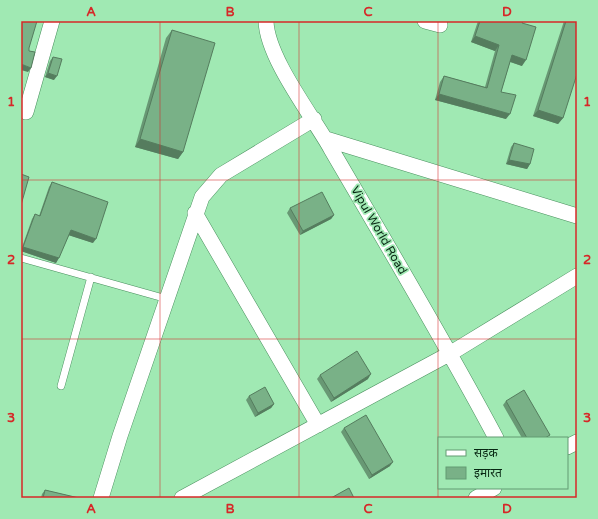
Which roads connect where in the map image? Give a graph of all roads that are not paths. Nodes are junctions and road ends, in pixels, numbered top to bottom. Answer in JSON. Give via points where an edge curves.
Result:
{"nodes":[{"id":1,"x":52,"y":21,"type":"edge"},
{"id":2,"x":266,"y":21,"type":"edge"},
{"id":3,"x":425,"y":21,"type":"edge"},
{"id":4,"x":440,"y":26,"type":"dead end"},
{"id":5,"x":26,"y":112,"type":"dead end"},
{"id":6,"x":314,"y":118,"type":"junction"},
{"id":7,"x":326,"y":139,"type":"junction"},
{"id":8,"x":196,"y":214,"type":"junction"},
{"id":9,"x":577,"y":216,"type":"edge"},
{"id":10,"x":21,"y":258,"type":"edge"},
{"id":11,"x":577,"y":276,"type":"edge"},
{"id":12,"x":91,"y":277,"type":"junction"},
{"id":13,"x":167,"y":299,"type":"junction"},
{"id":14,"x":451,"y":353,"type":"junction"},
{"id":15,"x":61,"y":386,"type":"dead end"},
{"id":16,"x":318,"y":425,"type":"junction"},
{"id":17,"x":495,"y":437,"type":"edge"},
{"id":18,"x":577,"y":442,"type":"edge"},
{"id":19,"x":568,"y":447,"type":"edge"},
{"id":20,"x":492,"y":489,"type":"edge"},
{"id":21,"x":101,"y":498,"type":"edge"},
{"id":22,"x":182,"y":498,"type":"edge"},
{"id":23,"x":476,"y":498,"type":"edge"}],
"edges":[{"from":1,"to":5,"type":"street"},
{"from":2,"to":6,"type":"street","name":"Vipul World Road","via":[[270,45],[281,68]]},
{"from":3,"to":4,"type":"street"},
{"from":6,"to":7,"type":"street","name":"Vipul World Road"},
{"from":6,"to":8,"type":"street","via":[[222,175],[202,197]]},
{"from":7,"to":9,"type":"street"},
{"from":7,"to":14,"type":"street","name":"Vipul World Road"},
{"from":8,"to":13,"type":"street"},
{"from":8,"to":16,"type":"street"},
{"from":10,"to":12,"type":"lane"},
{"from":11,"to":14,"type":"street"},
{"from":12,"to":13,"type":"lane"},
{"from":12,"to":15,"type":"lane"},
{"from":13,"to":21,"type":"street"},
{"from":14,"to":16,"type":"street"},
{"from":14,"to":17,"type":"street","name":"Vipul World Road"},
{"from":16,"to":22,"type":"street"},
{"from":18,"to":19,"type":"street"},
{"from":20,"to":23,"type":"street"}]}
